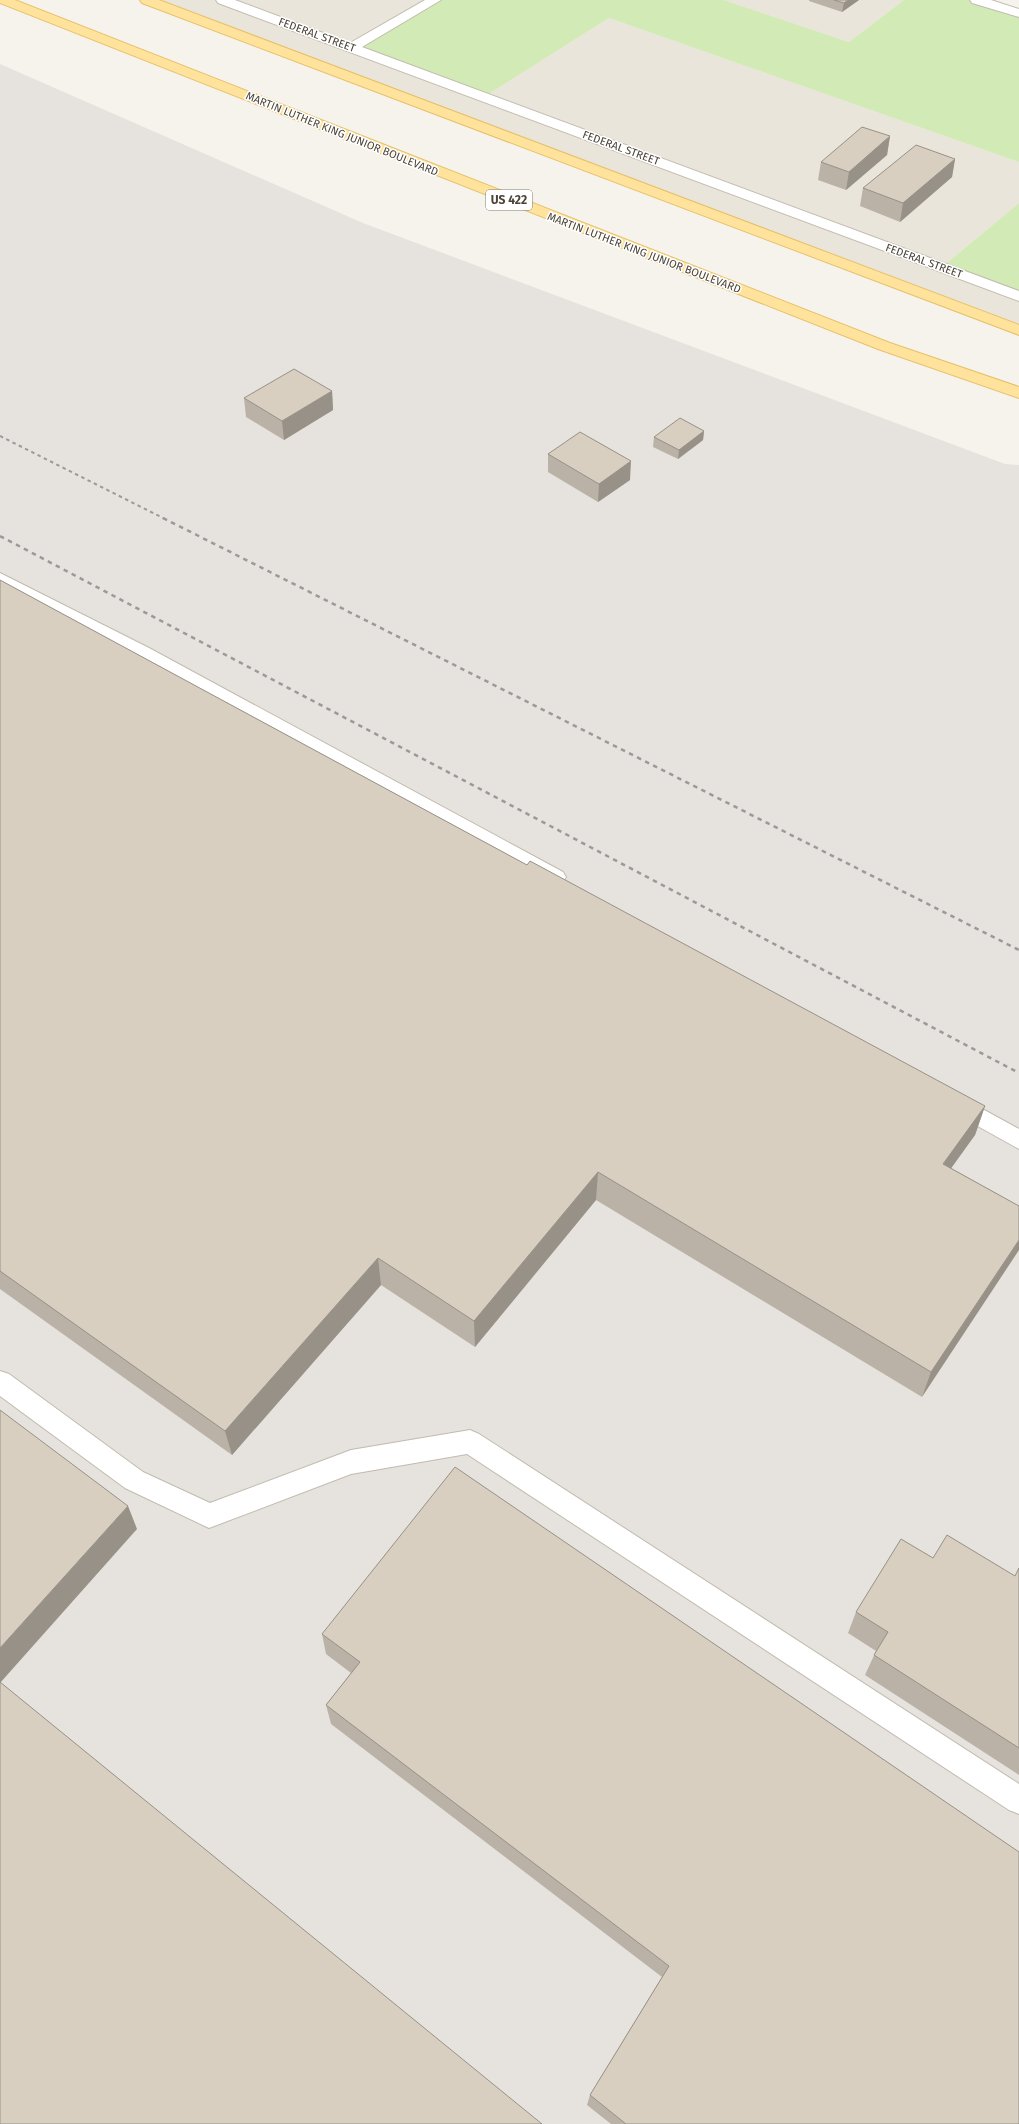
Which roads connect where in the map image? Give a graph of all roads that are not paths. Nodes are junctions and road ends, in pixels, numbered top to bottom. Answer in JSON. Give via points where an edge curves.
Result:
{"nodes":[{"id":1,"x":3,"y":0,"type":"edge"},
{"id":2,"x":147,"y":0,"type":"edge"},
{"id":3,"x":223,"y":0,"type":"edge"},
{"id":4,"x":434,"y":0,"type":"edge"},
{"id":5,"x":978,"y":0,"type":"edge"},
{"id":6,"x":1019,"y":13,"type":"edge"},
{"id":7,"x":351,"y":48,"type":"junction"},
{"id":8,"x":1019,"y":296,"type":"edge"},
{"id":9,"x":1019,"y":330,"type":"edge"},
{"id":10,"x":1019,"y":393,"type":"edge"},
{"id":11,"x":0,"y":579,"type":"edge"},
{"id":12,"x":570,"y":884,"type":"edge"},
{"id":13,"x":937,"y":1092,"type":"edge"},
{"id":14,"x":1019,"y":1140,"type":"edge"},
{"id":15,"x":0,"y":1382,"type":"edge"},
{"id":16,"x":1019,"y":1800,"type":"edge"}],
"edges":[{"from":1,"to":10,"type":"main road","name":"MARTIN LUTHER KING JUNIOR BOULEVARD","number":"US 422","via":[[854,335]]},
{"from":2,"to":9,"type":"main road"},
{"from":3,"to":7,"type":"street","name":"FEDERAL STREET"},
{"from":4,"to":7,"type":"street"},
{"from":5,"to":6,"type":"street"},
{"from":7,"to":8,"type":"street","name":"FEDERAL STREET"},
{"from":11,"to":12,"type":"street","via":[[142,652]]},
{"from":13,"to":14,"type":"street"},
{"from":15,"to":16,"type":"street","via":[[134,1480],[209,1516],[351,1462],[470,1442]]}]}
